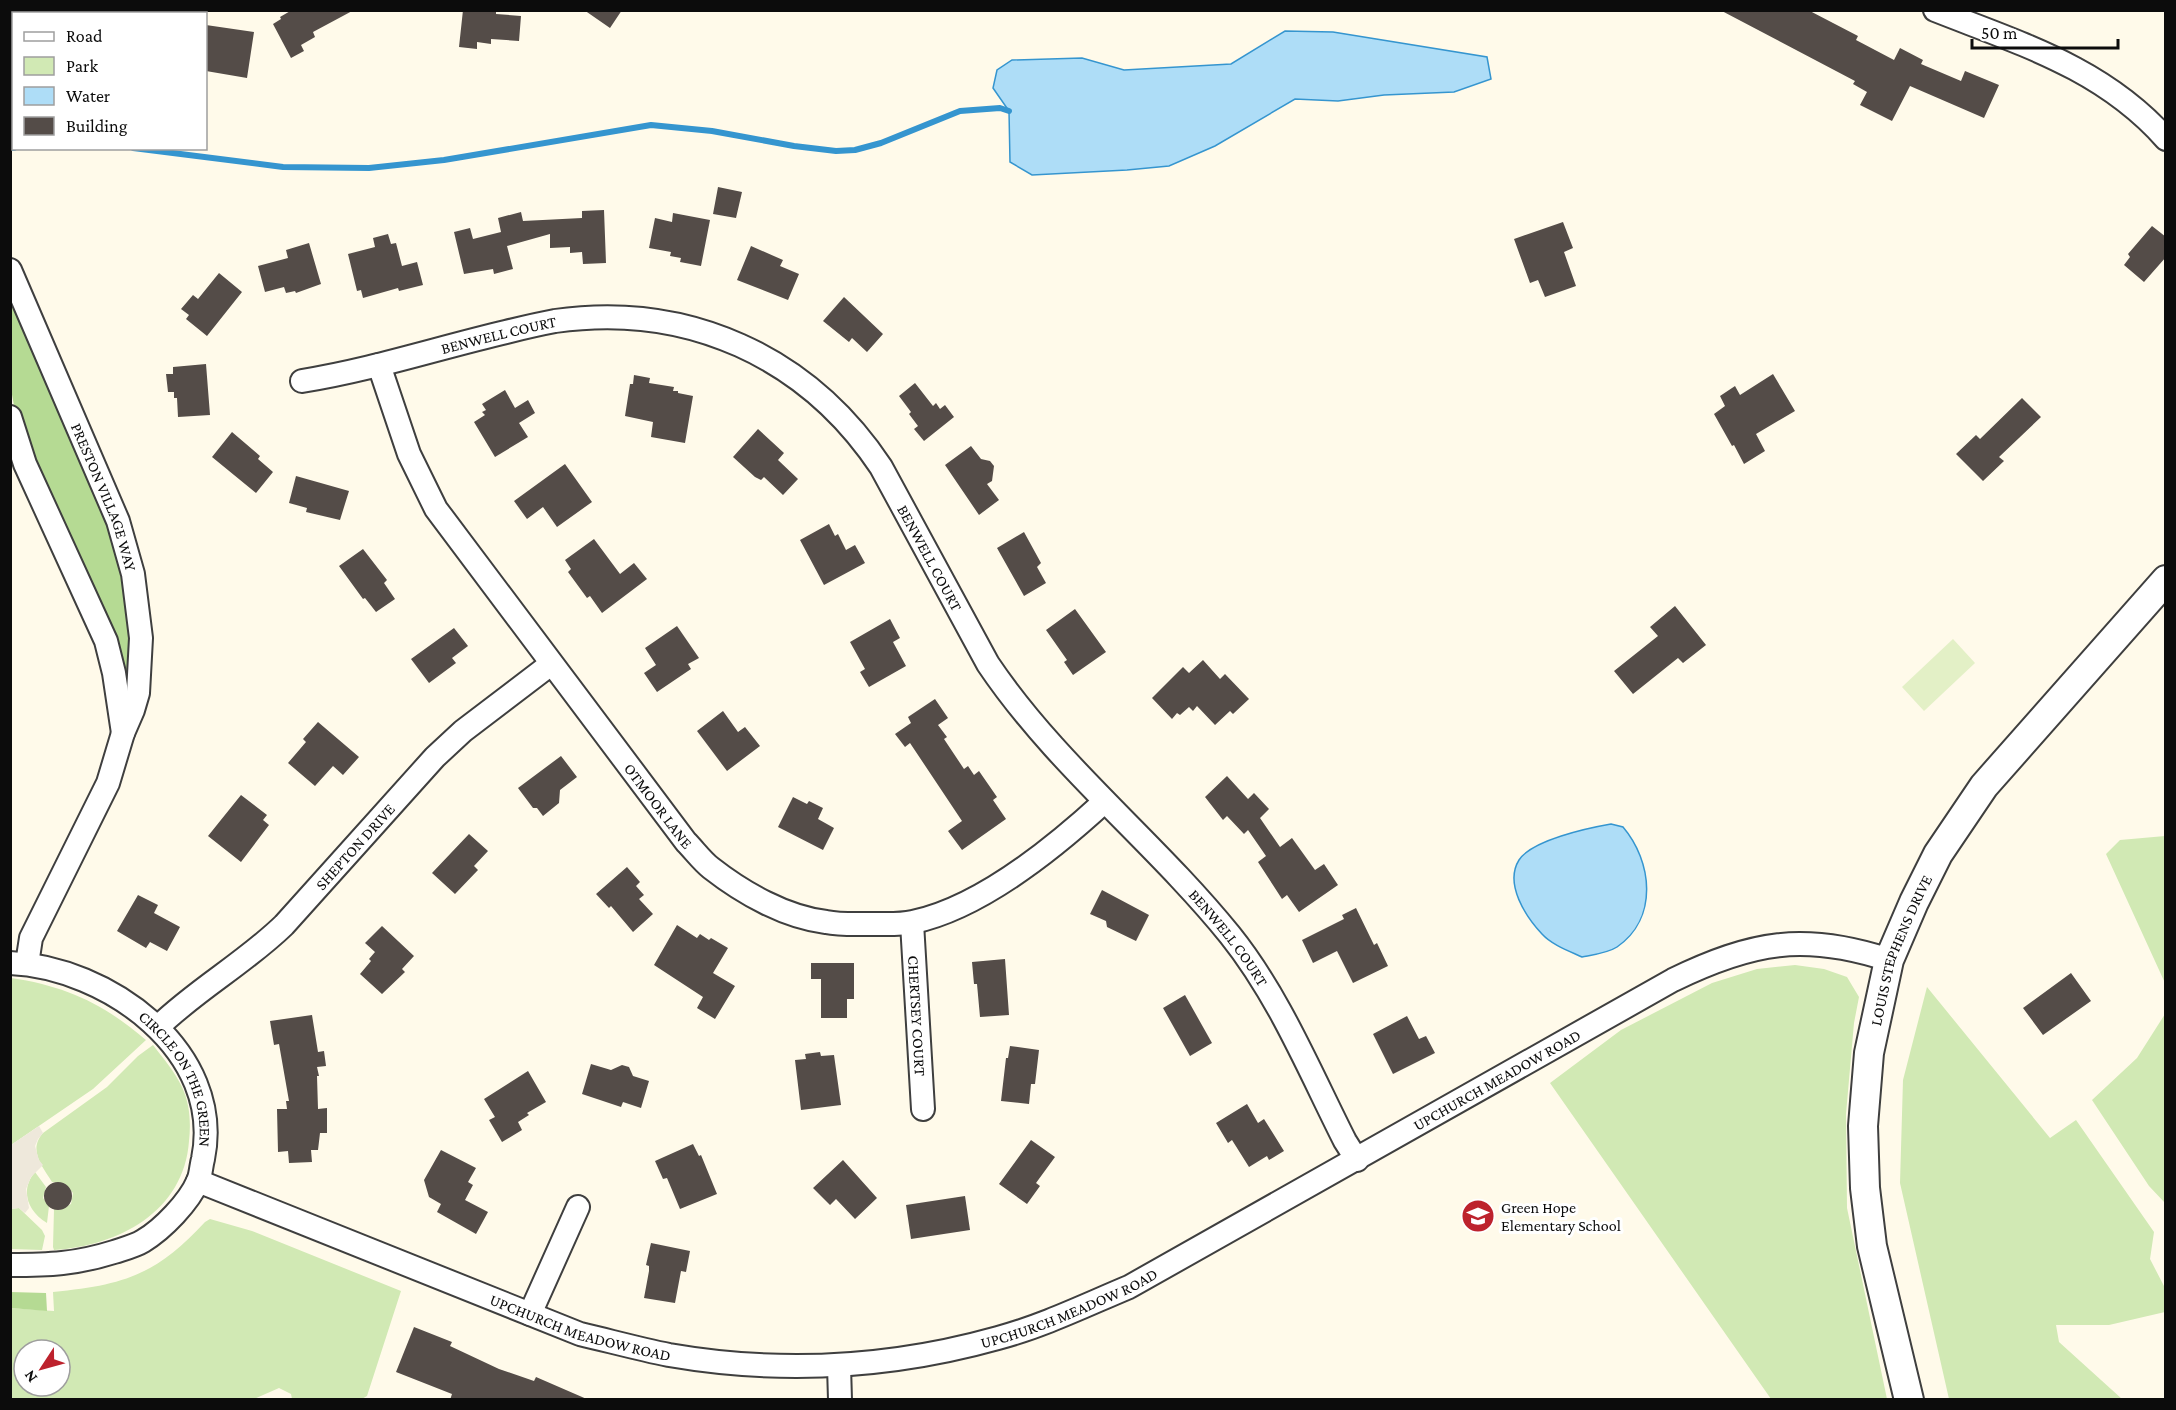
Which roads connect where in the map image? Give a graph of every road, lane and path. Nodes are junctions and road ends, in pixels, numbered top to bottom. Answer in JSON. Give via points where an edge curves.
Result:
{"nodes":[{"id":1,"x":1935,"y":10,"type":"edge"},
{"id":2,"x":2166,"y":139,"type":"edge"},
{"id":3,"x":10,"y":270,"type":"edge"},
{"id":4,"x":379,"y":366,"type":"junction"},
{"id":5,"x":302,"y":381,"type":"dead end"},
{"id":6,"x":10,"y":417,"type":"edge"},
{"id":7,"x":2166,"y":580,"type":"edge"},
{"id":8,"x":551,"y":664,"type":"junction"},
{"id":9,"x":123,"y":733,"type":"junction"},
{"id":10,"x":1104,"y":802,"type":"junction"},
{"id":11,"x":912,"y":923,"type":"junction"},
{"id":12,"x":1889,"y":960,"type":"junction"},
{"id":13,"x":19,"y":963,"type":"edge"},
{"id":14,"x":158,"y":1027,"type":"junction"},
{"id":15,"x":923,"y":1109,"type":"dead end"},
{"id":16,"x":1357,"y":1160,"type":"junction"},
{"id":17,"x":198,"y":1181,"type":"junction"},
{"id":18,"x":578,"y":1206,"type":"dead end"},
{"id":19,"x":10,"y":1265,"type":"edge"},
{"id":20,"x":530,"y":1314,"type":"junction"},
{"id":21,"x":838,"y":1366,"type":"junction"},
{"id":22,"x":840,"y":1400,"type":"edge"},
{"id":23,"x":1909,"y":1400,"type":"edge"}],
"edges":[{"from":1,"to":2,"type":"street","via":[[2042,53],[2099,81],[2126,99]]},
{"from":3,"to":9,"type":"street","name":"PRESTON VILLAGE WAY","via":[[118,521],[133,574],[141,638],[140,671],[133,710]]},
{"from":4,"to":5,"type":"street","name":"BENWELL COURT"},
{"from":4,"to":8,"type":"street","name":"OTMOOR LANE","via":[[409,454],[436,509]]},
{"from":4,"to":10,"type":"street","name":"BENWELL COURT","via":[[554,321],[594,317],[683,324],[767,358],[823,399],[864,442],[898,496],[993,671],[1023,712]]},
{"from":6,"to":9,"type":"street","name":"PRESTON VILLAGE WAY","via":[[25,464],[106,641]]},
{"from":7,"to":12,"type":"street","name":"LOUIS STEPHENS DRIVE","via":[[1984,786],[1938,854]]},
{"from":8,"to":11,"type":"street","name":"OTMOOR LANE","via":[[663,813],[710,867],[766,903],[797,915],[847,924]]},
{"from":8,"to":14,"type":"street","name":"SHEPTON DRIVE","via":[[435,757],[266,943]]},
{"from":9,"to":13,"type":"street","name":"PRESTON VILLAGE WAY","via":[[108,783]]},
{"from":10,"to":11,"type":"street","name":"OTMOOR LANE","via":[[1051,848],[1004,881],[961,905]]},
{"from":10,"to":16,"type":"street","name":"BENWELL COURT","via":[[1197,897],[1254,967]]},
{"from":11,"to":15,"type":"street","name":"CHERTSEY COURT"},
{"from":12,"to":16,"type":"street","name":"UPCHURCH MEADOW ROAD","via":[[1830,945],[1790,944],[1754,948],[1710,962]]},
{"from":12,"to":23,"type":"street","name":"LOUIS STEPHENS DRIVE","via":[[1868,1065],[1863,1126],[1865,1188],[1872,1246]]},
{"from":13,"to":14,"type":"street","name":"CIRCLE ON THE GREEN","via":[[96,986]]},
{"from":14,"to":17,"type":"street","name":"CIRCLE ON THE GREEN","via":[[184,1059],[202,1100],[205,1148]]},
{"from":16,"to":21,"type":"street","name":"UPCHURCH MEADOW ROAD","via":[[1129,1287],[1065,1315],[1000,1338],[953,1349]]},
{"from":17,"to":19,"type":"street","name":"CIRCLE ON THE GREEN","via":[[169,1220],[142,1242],[84,1262]]},
{"from":17,"to":20,"type":"street","name":"UPCHURCH MEADOW ROAD"},
{"from":18,"to":20,"type":"street"},
{"from":20,"to":21,"type":"street","name":"UPCHURCH MEADOW ROAD","via":[[580,1334],[669,1354],[767,1366]]},
{"from":21,"to":22,"type":"street"}]}
